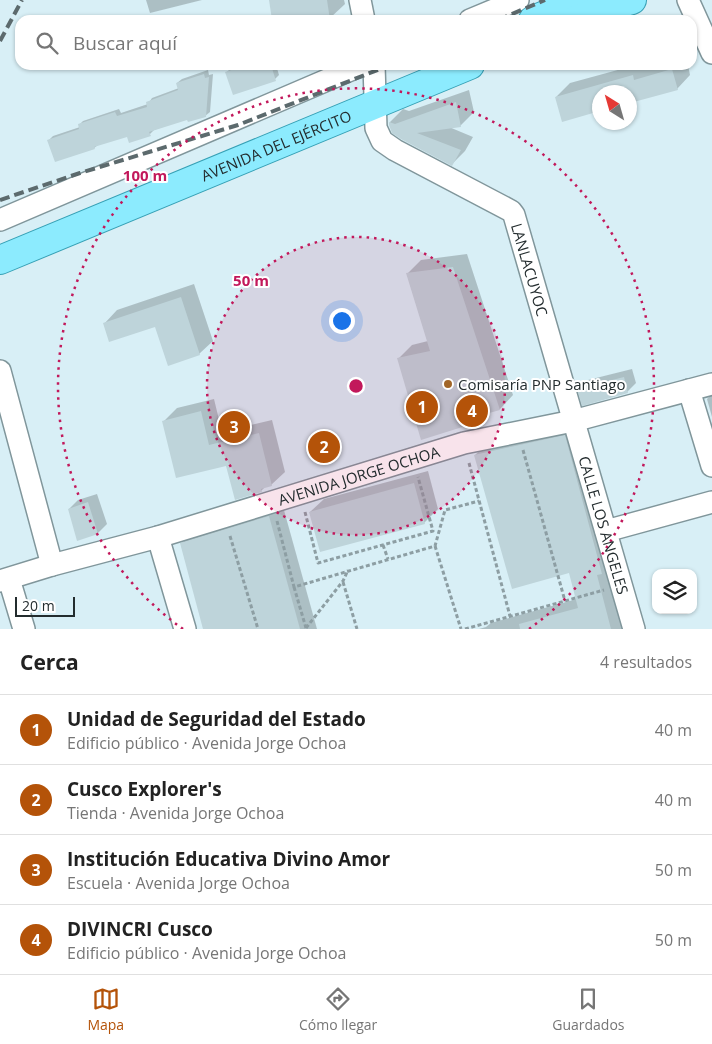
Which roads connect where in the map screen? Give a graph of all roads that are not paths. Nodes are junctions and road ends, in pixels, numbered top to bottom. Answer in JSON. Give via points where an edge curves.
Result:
{"nodes":[{"id":1,"x":360,"y":0,"type":"edge"},
{"id":2,"x":518,"y":0,"type":"edge"},
{"id":3,"x":581,"y":0,"type":"edge"},
{"id":4,"x":688,"y":0,"type":"edge"},
{"id":5,"x":619,"y":2,"type":"edge"},
{"id":6,"x":363,"y":15,"type":"edge"},
{"id":7,"x":482,"y":15,"type":"edge"},
{"id":8,"x":545,"y":15,"type":"edge"},
{"id":9,"x":588,"y":15,"type":"edge"},
{"id":10,"x":695,"y":15,"type":"edge"},
{"id":11,"x":697,"y":20,"type":"edge"},
{"id":12,"x":712,"y":53,"type":"edge"},
{"id":13,"x":407,"y":70,"type":"edge"},
{"id":14,"x":437,"y":70,"type":"edge"},
{"id":15,"x":372,"y":80,"type":"edge"},
{"id":16,"x":0,"y":220,"type":"edge"},
{"id":17,"x":0,"y":240,"type":"edge"},
{"id":18,"x":0,"y":260,"type":"edge"},
{"id":19,"x":0,"y":372,"type":"edge"},
{"id":20,"x":712,"y":384,"type":"edge"},
{"id":21,"x":689,"y":390,"type":"junction"},
{"id":22,"x":573,"y":421,"type":"junction"},
{"id":23,"x":712,"y":466,"type":"edge"},
{"id":24,"x":712,"y":502,"type":"edge"},
{"id":25,"x":606,"y":531,"type":"junction"},
{"id":26,"x":158,"y":537,"type":"junction"},
{"id":27,"x":52,"y":565,"type":"junction"},
{"id":28,"x":4,"y":580,"type":"edge"},
{"id":29,"x":24,"y":629,"type":"edge"},
{"id":30,"x":185,"y":629,"type":"edge"},
{"id":31,"x":634,"y":629,"type":"edge"}],
"edges":[{"from":1,"to":6,"type":"street"},
{"from":2,"to":7,"type":"street"},
{"from":3,"to":8,"type":"main road"},
{"from":4,"to":10,"type":"street"},
{"from":5,"to":9,"type":"main road"},
{"from":11,"to":12,"type":"street"},
{"from":13,"to":15,"type":"main road","name":"AVENIDA DEL EJÉRCITO"},
{"from":14,"to":15,"type":"main road","name":"AVENIDA DEL EJÉRCITO"},
{"from":15,"to":16,"type":"street"},
{"from":15,"to":17,"type":"main road","name":"AVENIDA DEL EJÉRCITO"},
{"from":15,"to":18,"type":"main road","name":"AVENIDA DEL EJÉRCITO"},
{"from":15,"to":22,"type":"street","name":"LANLACUYOC","via":[[376,128],[388,147],[514,215]]},
{"from":19,"to":27,"type":"street"},
{"from":20,"to":21,"type":"street","name":"AVENIDA JORGE OCHOA"},
{"from":21,"to":22,"type":"street","name":"AVENIDA JORGE OCHOA"},
{"from":21,"to":23,"type":"street"},
{"from":22,"to":25,"type":"street","name":"CALLE LOS ANGELES"},
{"from":22,"to":26,"type":"street","name":"AVENIDA JORGE OCHOA","via":[[464,443]]},
{"from":24,"to":25,"type":"street"},
{"from":25,"to":31,"type":"street","name":"CALLE LOS ANGELES"},
{"from":26,"to":27,"type":"street","name":"AVENIDA JORGE OCHOA"},
{"from":26,"to":30,"type":"street"},
{"from":27,"to":28,"type":"street","name":"AVENIDA JORGE OCHOA"},
{"from":28,"to":29,"type":"street"}]}
